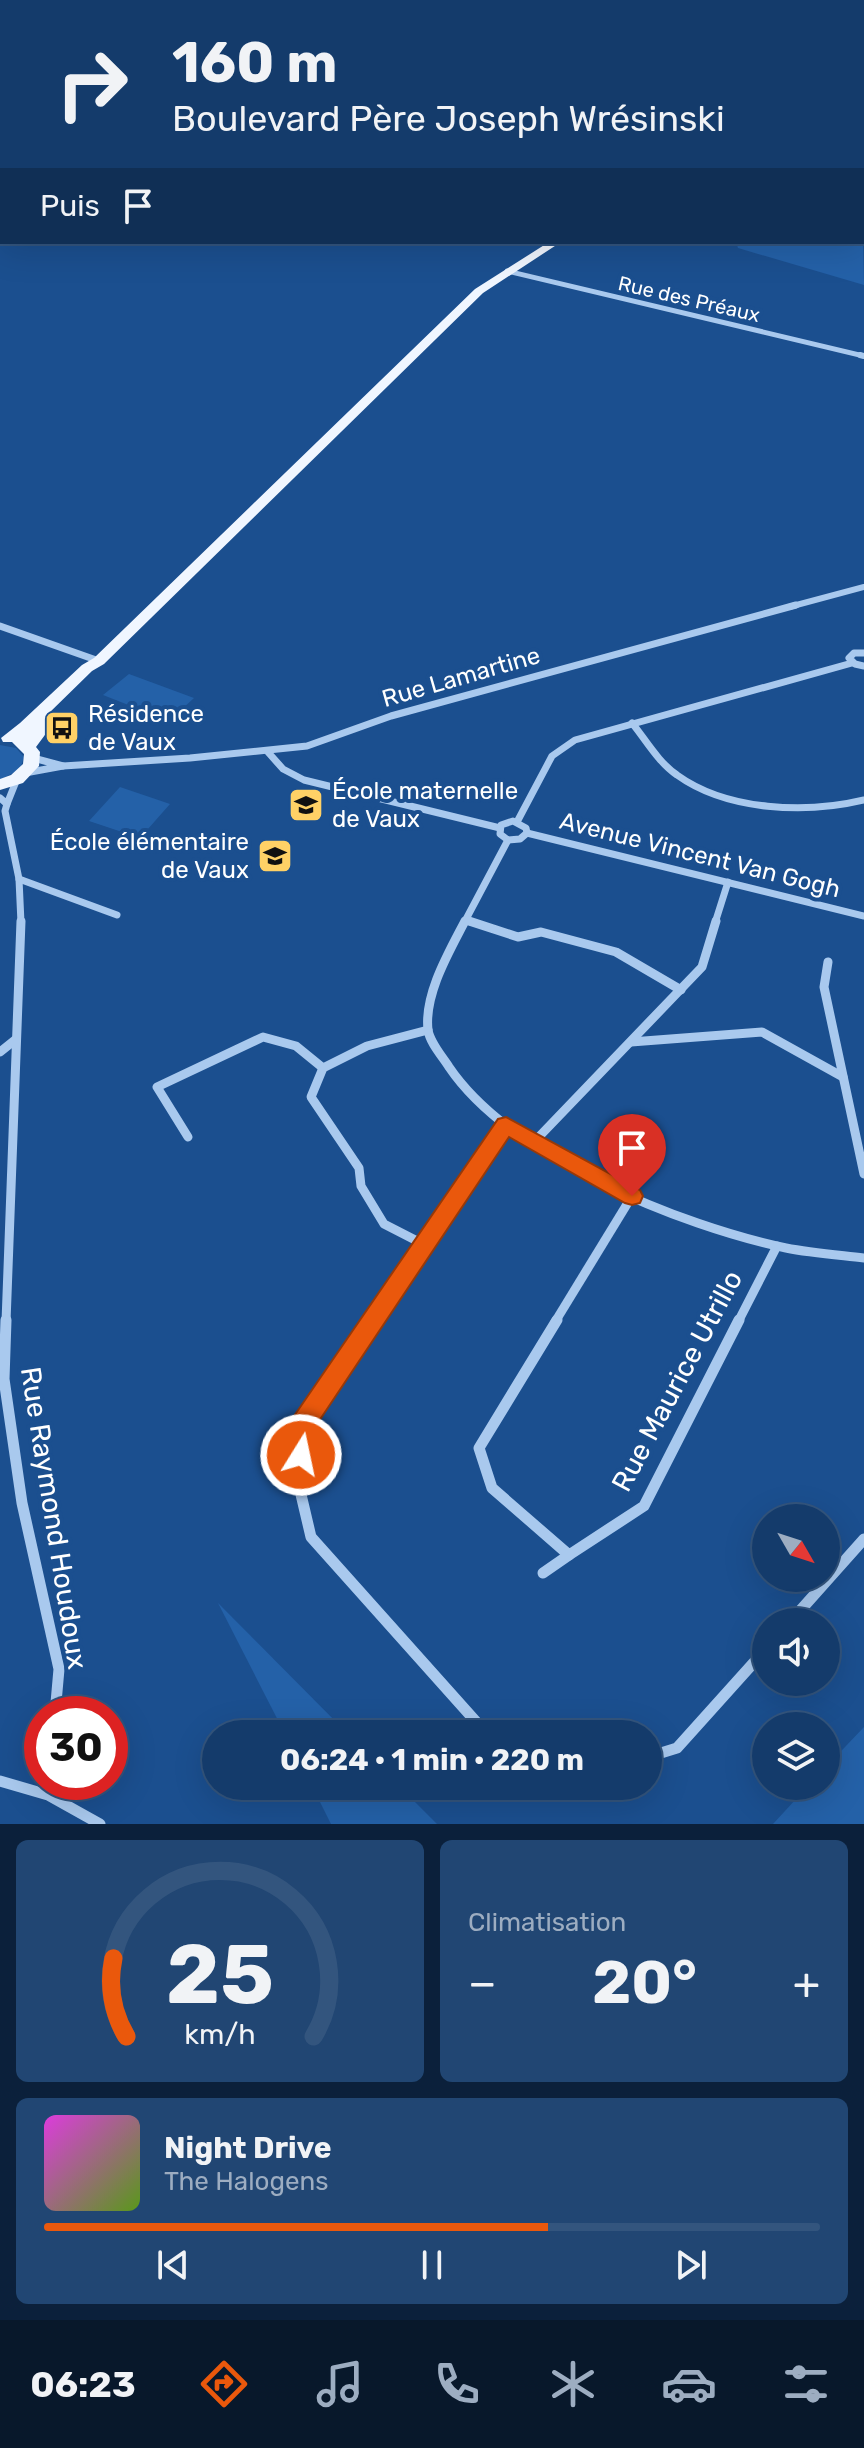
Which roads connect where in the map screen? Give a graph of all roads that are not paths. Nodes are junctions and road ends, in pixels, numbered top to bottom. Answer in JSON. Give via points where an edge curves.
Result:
{"nodes":[{"id":1,"x":553,"y":244,"type":"edge"},
{"id":2,"x":507,"y":271,"type":"junction"},
{"id":3,"x":864,"y":356,"type":"edge"},
{"id":4,"x":864,"y":587,"type":"edge"},
{"id":5,"x":0,"y":626,"type":"edge"},
{"id":6,"x":864,"y":653,"type":"edge"},
{"id":7,"x":99,"y":661,"type":"junction"},
{"id":8,"x":852,"y":663,"type":"junction"},
{"id":9,"x":864,"y":666,"type":"edge"},
{"id":10,"x":632,"y":723,"type":"junction"},
{"id":11,"x":5,"y":738,"type":"edge"},
{"id":12,"x":267,"y":751,"type":"junction"},
{"id":13,"x":63,"y":766,"type":"junction"},
{"id":14,"x":20,"y":769,"type":"edge"},
{"id":15,"x":864,"y":800,"type":"edge"},
{"id":16,"x":4,"y":801,"type":"edge"},
{"id":17,"x":517,"y":822,"type":"junction"},
{"id":18,"x":500,"y":828,"type":"junction"},
{"id":19,"x":527,"y":833,"type":"junction"},
{"id":20,"x":508,"y":840,"type":"junction"},
{"id":21,"x":19,"y":879,"type":"junction"},
{"id":22,"x":728,"y":882,"type":"junction"},
{"id":23,"x":117,"y":915,"type":"dead end"},
{"id":24,"x":864,"y":916,"type":"edge"},
{"id":25,"x":467,"y":921,"type":"junction"},
{"id":26,"x":828,"y":962,"type":"dead end"},
{"id":27,"x":681,"y":990,"type":"junction"},
{"id":28,"x":428,"y":1030,"type":"junction"},
{"id":29,"x":15,"y":1040,"type":"junction"},
{"id":30,"x":631,"y":1042,"type":"junction"},
{"id":31,"x":0,"y":1052,"type":"edge"},
{"id":32,"x":323,"y":1068,"type":"junction"},
{"id":33,"x":843,"y":1077,"type":"junction"},
{"id":34,"x":506,"y":1125,"type":"junction"},
{"id":35,"x":188,"y":1137,"type":"dead end"},
{"id":36,"x":533,"y":1143,"type":"junction"},
{"id":37,"x":864,"y":1174,"type":"edge"},
{"id":38,"x":632,"y":1196,"type":"junction"},
{"id":39,"x":423,"y":1244,"type":"junction"},
{"id":40,"x":777,"y":1246,"type":"junction"},
{"id":41,"x":864,"y":1258,"type":"edge"},
{"id":42,"x":2,"y":1378,"type":"edge"},
{"id":43,"x":864,"y":1539,"type":"edge"},
{"id":44,"x":569,"y":1555,"type":"junction"},
{"id":45,"x":543,"y":1573,"type":"dead end"},
{"id":46,"x":802,"y":1608,"type":"edge"},
{"id":47,"x":752,"y":1665,"type":"edge"},
{"id":48,"x":57,"y":1696,"type":"edge"},
{"id":49,"x":474,"y":1720,"type":"edge"},
{"id":50,"x":662,"y":1753,"type":"edge"},
{"id":51,"x":0,"y":1781,"type":"edge"},
{"id":52,"x":24,"y":1784,"type":"edge"},
{"id":53,"x":65,"y":1800,"type":"edge"},
{"id":54,"x":100,"y":1824,"type":"edge"}],
"edges":[{"from":1,"to":2,"type":"main road"},
{"from":2,"to":3,"type":"street","name":"Rue des Préaux"},
{"from":2,"to":7,"type":"main road","via":[[479,291]]},
{"from":4,"to":12,"type":"street","name":"Rue Lamartine","via":[[391,716],[307,746]]},
{"from":5,"to":7,"type":"street"},
{"from":6,"to":8,"type":"street","via":[[852,654]]},
{"from":7,"to":11,"type":"main road","via":[[26,727]]},
{"from":7,"to":14,"type":"main road","via":[[96,671],[35,733]]},
{"from":8,"to":9,"type":"street"},
{"from":8,"to":10,"type":"street"},
{"from":10,"to":15,"type":"street","via":[[671,769],[711,791],[779,806],[837,806]]},
{"from":10,"to":17,"type":"street","via":[[558,750]]},
{"from":11,"to":14,"type":"main road"},
{"from":12,"to":13,"type":"street","name":"Rue Lamartine"},
{"from":12,"to":18,"type":"street","via":[[283,769],[304,780]]},
{"from":13,"to":14,"type":"street","name":"Rue Lamartine"},
{"from":13,"to":14,"type":"street","name":"Rue Lamartine"},
{"from":14,"to":16,"type":"street","name":"Rue Raymond Houdoux"},
{"from":16,"to":21,"type":"street","name":"Rue Raymond Houdoux"},
{"from":17,"to":18,"type":"street"},
{"from":17,"to":19,"type":"street"},
{"from":18,"to":20,"type":"street"},
{"from":19,"to":20,"type":"street"},
{"from":19,"to":22,"type":"street","name":"Avenue Vincent Van Gogh"},
{"from":20,"to":25,"type":"street"},
{"from":21,"to":23,"type":"street"},
{"from":21,"to":29,"type":"street","name":"Rue Raymond Houdoux"},
{"from":22,"to":24,"type":"street","name":"Avenue Vincent Van Gogh"},
{"from":22,"to":27,"type":"street","via":[[702,967]]},
{"from":25,"to":27,"type":"street","via":[[518,937],[541,932],[616,952]]},
{"from":25,"to":28,"type":"street","via":[[439,975]]},
{"from":26,"to":33,"type":"street","via":[[824,987]]},
{"from":27,"to":30,"type":"street"},
{"from":28,"to":32,"type":"street","via":[[367,1046]]},
{"from":28,"to":34,"type":"street","via":[[449,1074]]},
{"from":29,"to":31,"type":"street"},
{"from":29,"to":42,"type":"street","name":"Rue Raymond Houdoux"},
{"from":30,"to":33,"type":"street","via":[[762,1032]]},
{"from":30,"to":36,"type":"street"},
{"from":32,"to":35,"type":"street","via":[[296,1046],[263,1037],[157,1087]]},
{"from":32,"to":39,"type":"street","via":[[311,1097],[359,1168],[361,1186],[384,1224]]},
{"from":33,"to":37,"type":"street"},
{"from":34,"to":36,"type":"street"},
{"from":34,"to":39,"type":"street"},
{"from":36,"to":38,"type":"street"},
{"from":38,"to":40,"type":"street"},
{"from":38,"to":44,"type":"street","via":[[479,1448],[492,1488]]},
{"from":39,"to":49,"type":"street","via":[[303,1424],[299,1486],[311,1537]]},
{"from":40,"to":41,"type":"street"},
{"from":40,"to":44,"type":"street","name":"Rue Maurice Utrillo","via":[[644,1506]]},
{"from":42,"to":48,"type":"street","name":"Rue Raymond Houdoux","via":[[22,1503],[59,1669]]},
{"from":43,"to":46,"type":"street"},
{"from":44,"to":45,"type":"street","name":"Rue Maurice Utrillo"},
{"from":47,"to":50,"type":"street","via":[[677,1748]]},
{"from":51,"to":52,"type":"street"},
{"from":53,"to":54,"type":"street"}]}
